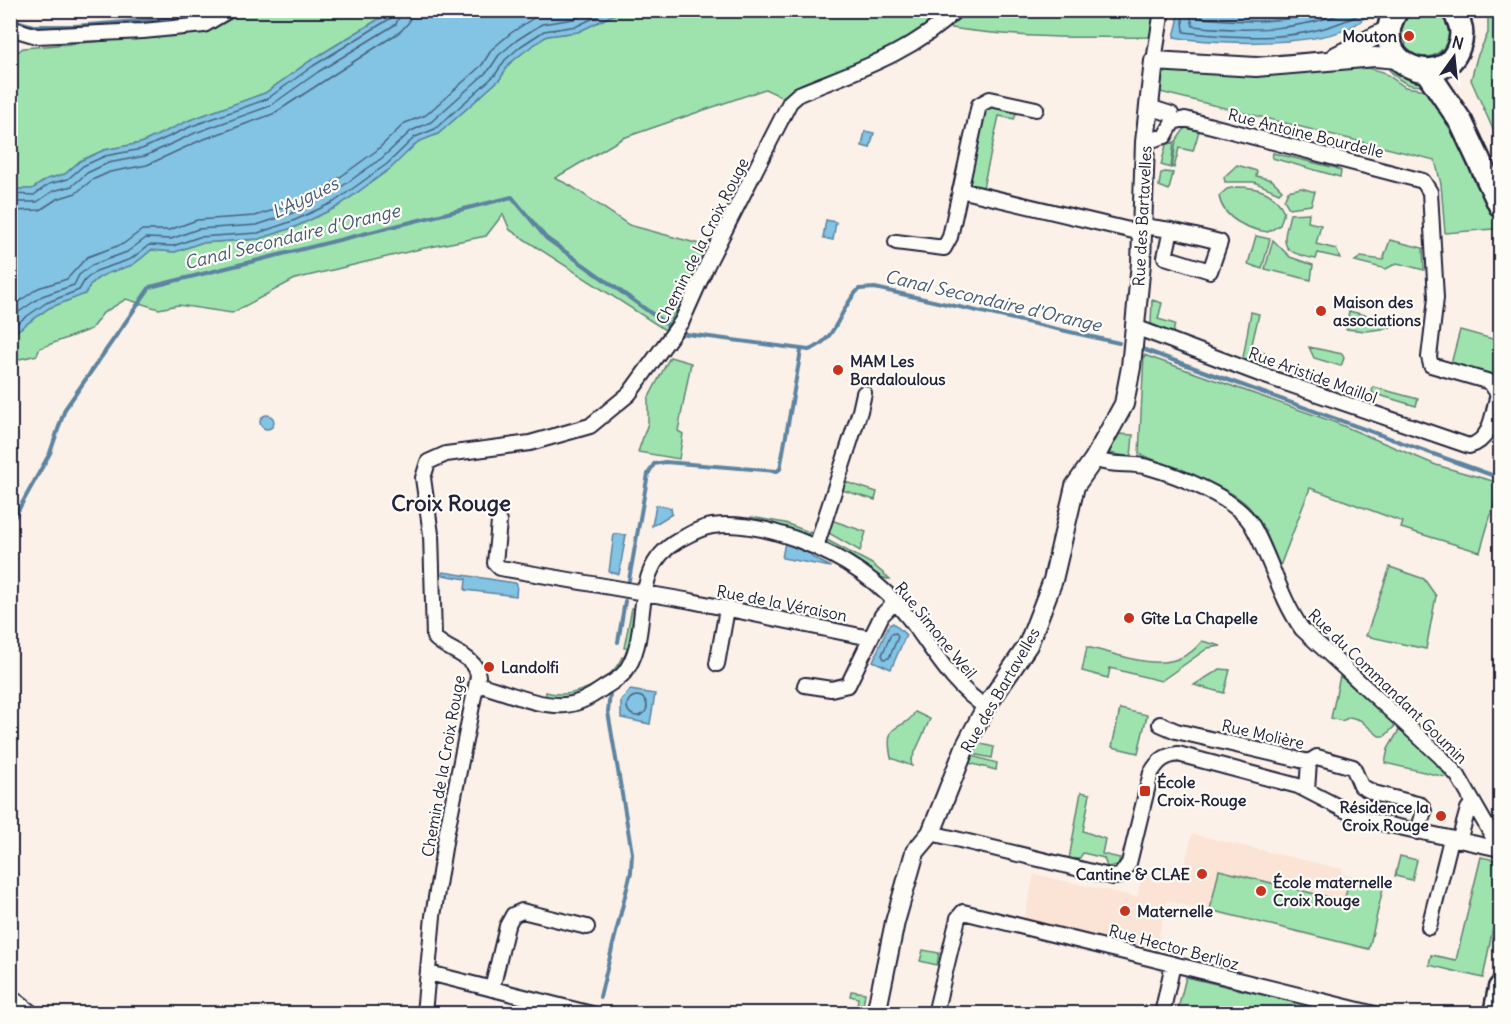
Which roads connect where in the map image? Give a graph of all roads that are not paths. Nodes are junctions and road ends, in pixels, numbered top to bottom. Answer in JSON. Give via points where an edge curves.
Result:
{"nodes":[{"id":1,"x":230,"y":10,"type":"edge"},
{"id":2,"x":956,"y":10,"type":"edge"},
{"id":3,"x":1162,"y":10,"type":"edge"},
{"id":4,"x":1453,"y":10,"type":"edge"},
{"id":5,"x":1394,"y":16,"type":"edge"},
{"id":6,"x":10,"y":28,"type":"edge"},
{"id":7,"x":1398,"y":59,"type":"junction"},
{"id":8,"x":1451,"y":59,"type":"junction"},
{"id":9,"x":1329,"y":60,"type":"junction"},
{"id":10,"x":1154,"y":61,"type":"junction"},
{"id":11,"x":1426,"y":70,"type":"junction"},
{"id":12,"x":1149,"y":107,"type":"junction"},
{"id":13,"x":1036,"y":109,"type":"dead end"},
{"id":14,"x":1173,"y":122,"type":"junction"},
{"id":15,"x":1461,"y":122,"type":"junction"},
{"id":16,"x":1145,"y":142,"type":"junction"},
{"id":17,"x":960,"y":190,"type":"junction"},
{"id":18,"x":1500,"y":205,"type":"edge"},
{"id":19,"x":1142,"y":230,"type":"junction"},
{"id":20,"x":1171,"y":230,"type":"dead end"},
{"id":21,"x":896,"y":242,"type":"dead end"},
{"id":22,"x":1135,"y":327,"type":"junction"},
{"id":23,"x":864,"y":393,"type":"dead end"},
{"id":24,"x":1481,"y":443,"type":"joint"},
{"id":25,"x":1094,"y":459,"type":"junction"},
{"id":26,"x":499,"y":522,"type":"dead end"},
{"id":27,"x":816,"y":547,"type":"junction"},
{"id":28,"x":644,"y":594,"type":"junction"},
{"id":29,"x":895,"y":602,"type":"junction"},
{"id":30,"x":727,"y":609,"type":"junction"},
{"id":31,"x":870,"y":638,"type":"junction"},
{"id":32,"x":717,"y":663,"type":"dead end"},
{"id":33,"x":477,"y":684,"type":"junction"},
{"id":34,"x":805,"y":685,"type":"dead end"},
{"id":35,"x":986,"y":707,"type":"junction"},
{"id":36,"x":1160,"y":724,"type":"dead end"},
{"id":37,"x":1308,"y":762,"type":"junction"},
{"id":38,"x":1307,"y":790,"type":"junction"},
{"id":39,"x":1473,"y":802,"type":"junction"},
{"id":40,"x":1418,"y":832,"type":"junction"},
{"id":41,"x":931,"y":833,"type":"junction"},
{"id":42,"x":1455,"y":840,"type":"junction"},
{"id":43,"x":1500,"y":849,"type":"edge"},
{"id":44,"x":587,"y":927,"type":"dead end"},
{"id":45,"x":1429,"y":927,"type":"dead end"},
{"id":46,"x":1173,"y":964,"type":"junction"},
{"id":47,"x":429,"y":973,"type":"junction"},
{"id":48,"x":1500,"y":988,"type":"edge"},
{"id":49,"x":492,"y":989,"type":"junction"},
{"id":50,"x":10,"y":996,"type":"edge"},
{"id":51,"x":33,"y":1014,"type":"edge"},
{"id":52,"x":424,"y":1014,"type":"edge"},
{"id":53,"x":592,"y":1014,"type":"edge"},
{"id":54,"x":876,"y":1014,"type":"edge"},
{"id":55,"x":935,"y":1014,"type":"edge"},
{"id":56,"x":1162,"y":1014,"type":"edge"},
{"id":57,"x":1376,"y":1014,"type":"edge"},
{"id":58,"x":1495,"y":1014,"type":"edge"}],
"edges":[{"from":1,"to":6,"type":"street","via":[[204,25],[143,31],[38,36]]},
{"from":2,"to":33,"type":"street","name":"Chemin de la Croix Rouge","via":[[925,37],[897,54],[799,94],[790,102],[682,321],[629,394],[590,426],[530,443],[446,454],[428,462],[423,478],[431,534],[434,637],[474,665]]},
{"from":3,"to":10,"type":"street","name":"Rue des Bartavelles"},
{"from":4,"to":8,"type":"main road","via":[[1461,39]]},
{"from":5,"to":7,"type":"main road","via":[[1389,41]]},
{"from":5,"to":9,"type":"street"},
{"from":7,"to":9,"type":"street"},
{"from":7,"to":11,"type":"main road"},
{"from":8,"to":11,"type":"main road"},
{"from":8,"to":15,"type":"main road","via":[[1451,79]]},
{"from":9,"to":10,"type":"street","via":[[1256,67]]},
{"from":10,"to":12,"type":"street","name":"Rue des Bartavelles"},
{"from":11,"to":15,"type":"main road"},
{"from":12,"to":14,"type":"street","name":"Rue Antoine Bourdelle","via":[[1166,110],[1172,114]]},
{"from":12,"to":16,"type":"street","name":"Rue des Bartavelles"},
{"from":13,"to":17,"type":"street","via":[[990,99],[983,101]]},
{"from":14,"to":16,"type":"street","via":[[1165,135]]},
{"from":14,"to":24,"type":"street","name":"Rue Antoine Bourdelle","via":[[1185,120],[1356,162],[1418,178],[1428,186],[1436,298],[1429,357],[1435,368],[1490,382],[1496,388],[1498,394],[1487,435]]},
{"from":15,"to":18,"type":"main road"},
{"from":16,"to":19,"type":"street","name":"Rue des Bartavelles"},
{"from":17,"to":19,"type":"street"},
{"from":17,"to":21,"type":"street","via":[[944,248]]},
{"from":19,"to":20,"type":"street"},
{"from":19,"to":22,"type":"street","name":"Rue des Bartavelles"},
{"from":22,"to":24,"type":"street","name":"Rue Aristide Maillol","via":[[1393,422],[1469,446]]},
{"from":22,"to":25,"type":"street","name":"Rue des Bartavelles","via":[[1124,404]]},
{"from":23,"to":27,"type":"street"},
{"from":25,"to":35,"type":"street","name":"Rue des Bartavelles","via":[[1075,486],[1039,621],[1028,645]]},
{"from":25,"to":39,"type":"street","name":"Rue du Commandant Goumin","via":[[1147,467],[1238,508],[1252,524],[1288,610],[1302,629],[1440,756]]},
{"from":26,"to":28,"type":"street","name":"Rue de la Véraison","via":[[495,563],[500,568]]},
{"from":27,"to":28,"type":"street","name":"Rue Simone Weil","via":[[783,534],[745,527],[699,529],[659,554]]},
{"from":27,"to":29,"type":"street","name":"Rue Simone Weil","via":[[872,578]]},
{"from":28,"to":30,"type":"street","name":"Rue de la Véraison"},
{"from":28,"to":33,"type":"street","name":"Rue Simone Weil","via":[[631,662],[623,675],[598,692],[579,702],[553,705]]},
{"from":29,"to":31,"type":"street","via":[[882,615]]},
{"from":29,"to":35,"type":"street","name":"Rue Simone Weil","via":[[961,689]]},
{"from":30,"to":31,"type":"street","name":"Rue de la Véraison"},
{"from":30,"to":32,"type":"street"},
{"from":31,"to":34,"type":"street","via":[[848,685],[831,689]]},
{"from":33,"to":47,"type":"street","name":"Chemin de la Croix Rouge","via":[[446,836],[433,916]]},
{"from":35,"to":41,"type":"street","name":"Rue des Bartavelles","via":[[966,745]]},
{"from":36,"to":37,"type":"street","name":"Rue Molière"},
{"from":37,"to":38,"type":"street"},
{"from":37,"to":40,"type":"street","name":"Rue Molière","via":[[1317,757],[1353,766],[1361,786],[1421,805],[1424,811]]},
{"from":38,"to":40,"type":"street","via":[[1362,819]]},
{"from":38,"to":41,"type":"street","via":[[1178,754],[1167,756],[1158,762],[1148,780],[1129,863],[1120,876]]},
{"from":39,"to":42,"type":"street"},
{"from":39,"to":43,"type":"street","name":"Rue du Commandant Goumin"},
{"from":40,"to":42,"type":"street"},
{"from":41,"to":54,"type":"street","name":"Rue des Bartavelles","via":[[915,852],[895,922]]},
{"from":42,"to":43,"type":"street"},
{"from":42,"to":45,"type":"street"},
{"from":44,"to":49,"type":"street","via":[[522,911],[513,915]]},
{"from":46,"to":55,"type":"street","name":"Rue Hector Berlioz","via":[[963,912],[958,918]]},
{"from":46,"to":56,"type":"street"},
{"from":46,"to":57,"type":"street","name":"Rue Hector Berlioz"},
{"from":47,"to":49,"type":"street"},
{"from":47,"to":52,"type":"street","name":"Chemin de la Croix Rouge"},
{"from":48,"to":58,"type":"main road"},
{"from":49,"to":53,"type":"street"},
{"from":50,"to":51,"type":"street"}]}
